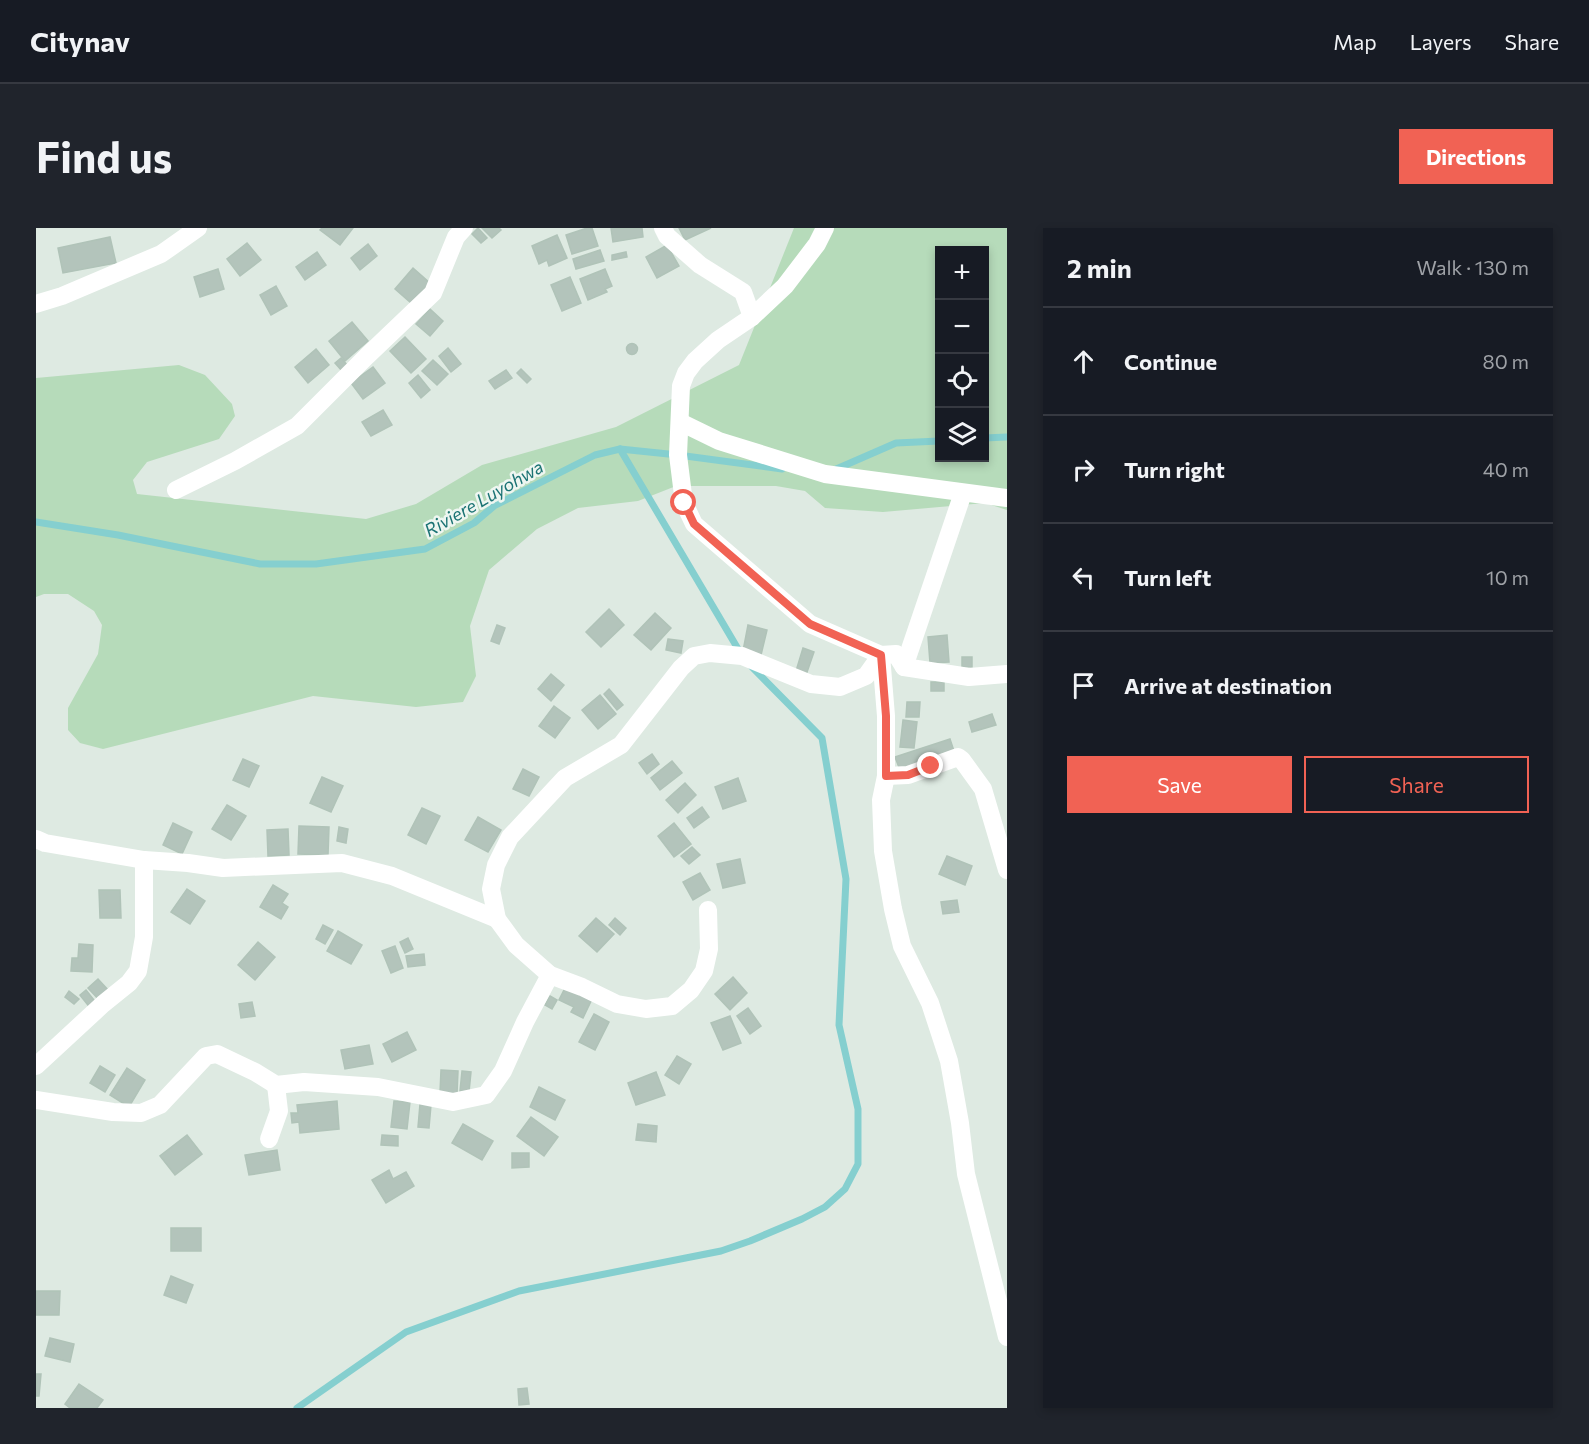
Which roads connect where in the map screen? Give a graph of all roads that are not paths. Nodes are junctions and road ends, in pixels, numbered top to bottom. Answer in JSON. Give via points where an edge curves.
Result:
{"nodes":[{"id":1,"x":198,"y":228,"type":"edge"},
{"id":2,"x":464,"y":228,"type":"edge"},
{"id":3,"x":663,"y":228,"type":"edge"},
{"id":4,"x":825,"y":228,"type":"edge"},
{"id":5,"x":36,"y":304,"type":"edge"},
{"id":6,"x":752,"y":317,"type":"junction"},
{"id":7,"x":680,"y":422,"type":"junction"},
{"id":8,"x":176,"y":490,"type":"dead end"},
{"id":9,"x":963,"y":493,"type":"junction"},
{"id":10,"x":1007,"y":498,"type":"edge"},
{"id":11,"x":881,"y":655,"type":"junction"},
{"id":12,"x":904,"y":667,"type":"junction"},
{"id":13,"x":1007,"y":674,"type":"edge"},
{"id":14,"x":886,"y":776,"type":"junction"},
{"id":15,"x":39,"y":844,"type":"edge"},
{"id":16,"x":144,"y":860,"type":"junction"},
{"id":17,"x":1007,"y":870,"type":"edge"},
{"id":18,"x":708,"y":910,"type":"dead end"},
{"id":19,"x":497,"y":919,"type":"junction"},
{"id":20,"x":550,"y":975,"type":"junction"},
{"id":21,"x":36,"y":1065,"type":"edge"},
{"id":22,"x":276,"y":1085,"type":"junction"},
{"id":23,"x":36,"y":1100,"type":"edge"},
{"id":24,"x":269,"y":1139,"type":"dead end"},
{"id":25,"x":1007,"y":1337,"type":"edge"}],
"edges":[{"from":1,"to":5,"type":"street","via":[[161,254]]},
{"from":2,"to":8,"type":"street","via":[[456,237],[433,293],[297,426]]},
{"from":3,"to":6,"type":"street","via":[[700,265],[743,292]]},
{"from":4,"to":6,"type":"street","via":[[785,286]]},
{"from":6,"to":7,"type":"street","via":[[718,340],[686,373],[681,386]]},
{"from":7,"to":9,"type":"street","via":[[719,441],[825,474]]},
{"from":7,"to":11,"type":"street","via":[[678,455],[684,503],[694,524],[810,624]]},
{"from":9,"to":10,"type":"street"},
{"from":9,"to":12,"type":"street"},
{"from":11,"to":12,"type":"street","via":[[896,654]]},
{"from":11,"to":14,"type":"street"},
{"from":11,"to":19,"type":"street","via":[[866,676],[840,687],[811,684],[742,656],[694,656],[621,745],[565,778],[510,837],[496,865],[490,889]]},
{"from":12,"to":13,"type":"street","via":[[969,677]]},
{"from":14,"to":17,"type":"street","via":[[908,775],[962,760],[983,789]]},
{"from":14,"to":25,"type":"street","via":[[881,800],[883,851],[893,909],[902,946],[930,1003],[949,1061],[966,1174]]},
{"from":15,"to":16,"type":"street"},
{"from":16,"to":19,"type":"street","via":[[223,868],[342,863],[392,876]]},
{"from":16,"to":21,"type":"street","via":[[144,937],[138,971]]},
{"from":18,"to":20,"type":"street","via":[[710,949],[704,971],[692,990],[672,1006],[646,1009],[617,1004]]},
{"from":19,"to":20,"type":"street","via":[[516,945]]},
{"from":20,"to":22,"type":"street","via":[[486,1095],[453,1102],[378,1088],[304,1082]]},
{"from":22,"to":23,"type":"street","via":[[217,1054],[206,1056],[160,1105],[141,1113]]},
{"from":22,"to":24,"type":"street","via":[[279,1111]]}]}
